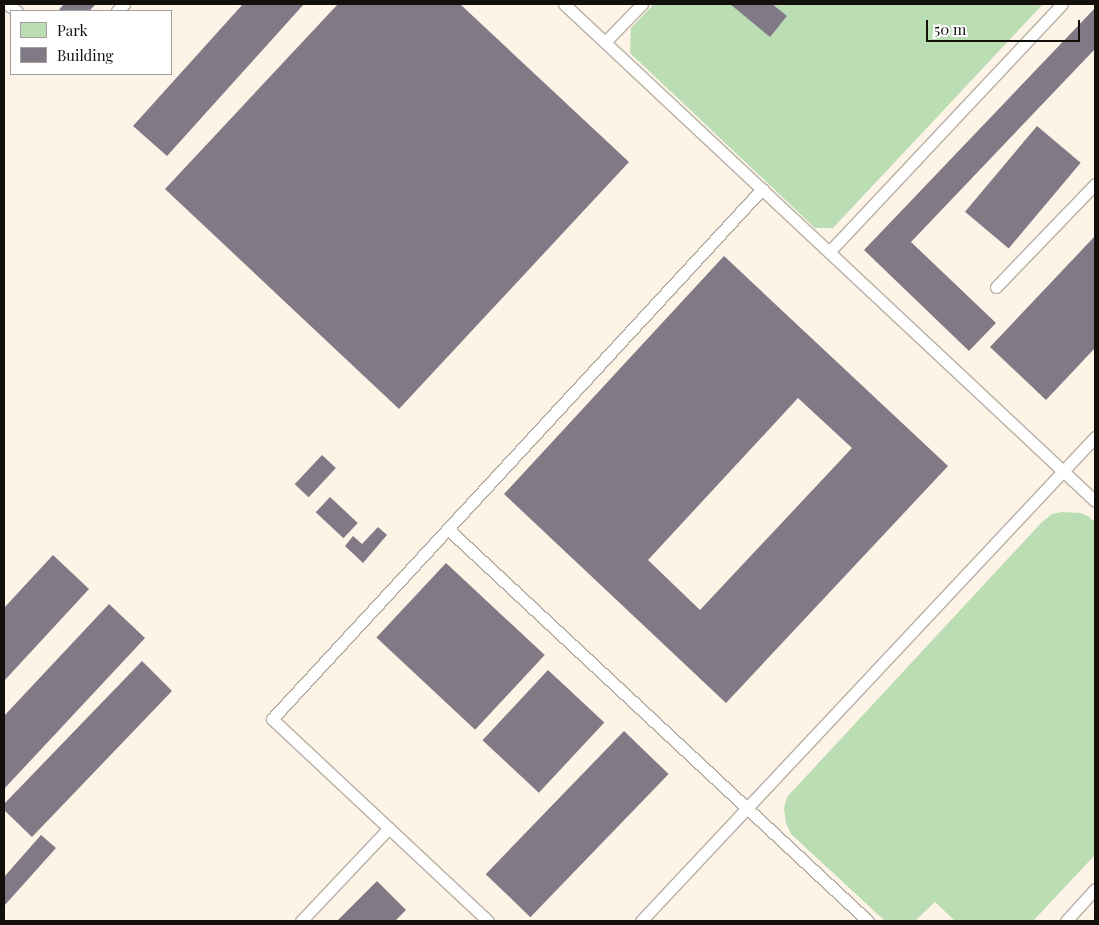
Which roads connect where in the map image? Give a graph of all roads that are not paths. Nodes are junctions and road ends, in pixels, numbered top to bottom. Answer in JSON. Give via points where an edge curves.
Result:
{"nodes":[{"id":1,"x":564,"y":4,"type":"edge"},
{"id":2,"x":642,"y":4,"type":"edge"},
{"id":3,"x":1062,"y":4,"type":"edge"},
{"id":4,"x":605,"y":42,"type":"junction"},
{"id":5,"x":1095,"y":184,"type":"edge"},
{"id":6,"x":762,"y":189,"type":"junction"},
{"id":7,"x":829,"y":252,"type":"junction"},
{"id":8,"x":996,"y":287,"type":"dead end"},
{"id":9,"x":1095,"y":437,"type":"edge"},
{"id":10,"x":1063,"y":471,"type":"junction"},
{"id":11,"x":1095,"y":501,"type":"edge"},
{"id":12,"x":448,"y":529,"type":"junction"},
{"id":13,"x":747,"y":808,"type":"junction"},
{"id":14,"x":389,"y":828,"type":"junction"},
{"id":15,"x":1095,"y":889,"type":"edge"},
{"id":16,"x":301,"y":921,"type":"edge"},
{"id":17,"x":488,"y":921,"type":"edge"},
{"id":18,"x":641,"y":921,"type":"edge"},
{"id":19,"x":868,"y":921,"type":"edge"},
{"id":20,"x":1066,"y":921,"type":"edge"}],
"edges":[{"from":1,"to":4,"type":"lane"},
{"from":2,"to":4,"type":"lane"},
{"from":3,"to":7,"type":"lane"},
{"from":4,"to":6,"type":"lane"},
{"from":5,"to":8,"type":"lane"},
{"from":6,"to":7,"type":"lane"},
{"from":6,"to":12,"type":"lane"},
{"from":7,"to":10,"type":"lane"},
{"from":9,"to":10,"type":"lane"},
{"from":10,"to":11,"type":"lane"},
{"from":10,"to":13,"type":"lane"},
{"from":12,"to":13,"type":"lane"},
{"from":12,"to":14,"type":"lane","via":[[272,719]]},
{"from":13,"to":18,"type":"lane"},
{"from":13,"to":19,"type":"lane"},
{"from":14,"to":16,"type":"lane"},
{"from":14,"to":17,"type":"lane"},
{"from":15,"to":20,"type":"lane"}]}
